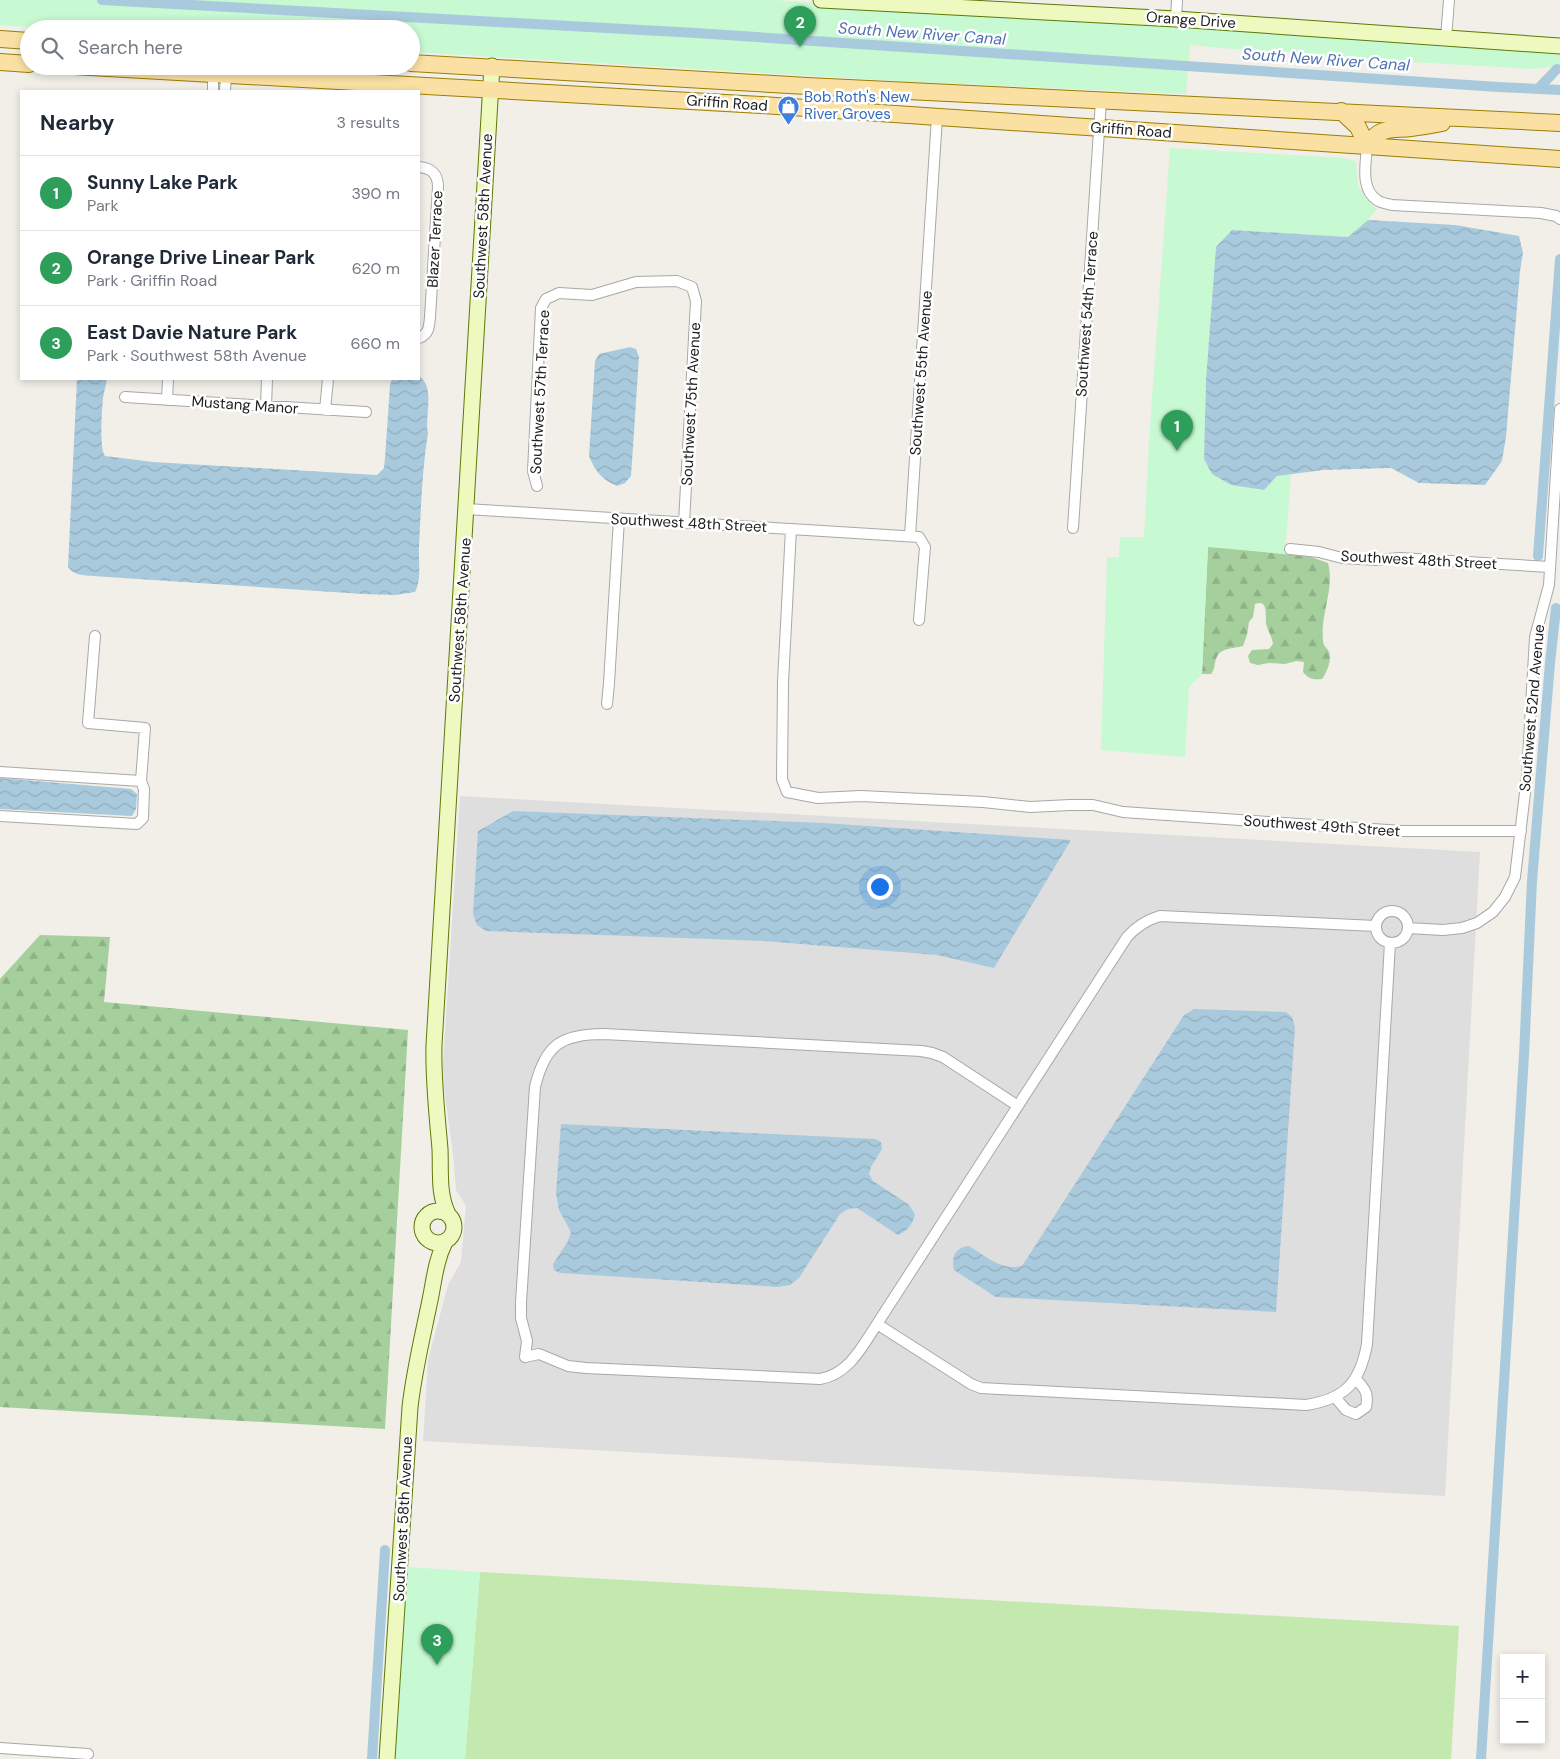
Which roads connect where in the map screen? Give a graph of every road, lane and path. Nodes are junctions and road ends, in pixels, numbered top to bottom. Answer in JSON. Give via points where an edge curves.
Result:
{"nodes":[{"id":1,"x":821,"y":0,"type":"edge"},
{"id":2,"x":1177,"y":0,"type":"edge"},
{"id":3,"x":1449,"y":0,"type":"edge"},
{"id":4,"x":904,"y":2,"type":"edge"},
{"id":5,"x":995,"y":4,"type":"edge"},
{"id":6,"x":1176,"y":19,"type":"junction"},
{"id":7,"x":1446,"y":38,"type":"junction"},
{"id":8,"x":0,"y":39,"type":"edge"},
{"id":9,"x":20,"y":40,"type":"edge"},
{"id":10,"x":1560,"y":46,"type":"edge"},
{"id":11,"x":0,"y":62,"type":"edge"},
{"id":12,"x":20,"y":63,"type":"edge"},
{"id":13,"x":420,"y":63,"type":"edge"},
{"id":14,"x":492,"y":66,"type":"junction"},
{"id":15,"x":196,"y":75,"type":"edge"},
{"id":16,"x":223,"y":77,"type":"edge"},
{"id":17,"x":749,"y":82,"type":"junction"},
{"id":18,"x":807,"y":86,"type":"junction"},
{"id":19,"x":490,"y":89,"type":"junction"},
{"id":20,"x":214,"y":90,"type":"edge"},
{"id":21,"x":1101,"y":100,"type":"junction"},
{"id":22,"x":720,"y":103,"type":"junction"},
{"id":23,"x":761,"y":105,"type":"junction"},
{"id":24,"x":1341,"y":111,"type":"junction"},
{"id":25,"x":937,"y":117,"type":"junction"},
{"id":26,"x":1476,"y":118,"type":"junction"},
{"id":27,"x":1560,"y":122,"type":"edge"},
{"id":28,"x":1099,"y":128,"type":"junction"},
{"id":29,"x":1367,"y":146,"type":"junction"},
{"id":30,"x":1560,"y":159,"type":"edge"},
{"id":31,"x":420,"y":167,"type":"edge"},
{"id":32,"x":1560,"y":219,"type":"edge"},
{"id":33,"x":692,"y":287,"type":"joint"},
{"id":34,"x":422,"y":336,"type":"edge"},
{"id":35,"x":168,"y":380,"type":"edge"},
{"id":36,"x":267,"y":380,"type":"edge"},
{"id":37,"x":328,"y":380,"type":"edge"},
{"id":38,"x":125,"y":397,"type":"dead end"},
{"id":39,"x":167,"y":400,"type":"junction"},
{"id":40,"x":266,"y":406,"type":"junction"},
{"id":41,"x":1560,"y":409,"type":"edge"},
{"id":42,"x":325,"y":410,"type":"junction"},
{"id":43,"x":366,"y":412,"type":"dead end"},
{"id":44,"x":537,"y":486,"type":"dead end"},
{"id":45,"x":467,"y":509,"type":"junction"},
{"id":46,"x":619,"y":519,"type":"junction"},
{"id":47,"x":684,"y":522,"type":"junction"},
{"id":48,"x":1073,"y":528,"type":"dead end"},
{"id":49,"x":791,"y":529,"type":"junction"},
{"id":50,"x":910,"y":536,"type":"junction"},
{"id":51,"x":1290,"y":549,"type":"dead end"},
{"id":52,"x":1550,"y":567,"type":"junction"},
{"id":53,"x":919,"y":620,"type":"dead end"},
{"id":54,"x":95,"y":636,"type":"dead end"},
{"id":55,"x":607,"y":704,"type":"dead end"},
{"id":56,"x":0,"y":772,"type":"edge"},
{"id":57,"x":141,"y":781,"type":"junction"},
{"id":58,"x":0,"y":816,"type":"edge"},
{"id":59,"x":1521,"y":831,"type":"junction"},
{"id":60,"x":1376,"y":926,"type":"junction"},
{"id":61,"x":1408,"y":928,"type":"junction"},
{"id":62,"x":1390,"y":943,"type":"junction"},
{"id":63,"x":1018,"y":1106,"type":"junction"},
{"id":64,"x":440,"y":1174,"type":"junction"},
{"id":65,"x":428,"y":1214,"type":"junction"},
{"id":66,"x":448,"y":1214,"type":"junction"},
{"id":67,"x":427,"y":1239,"type":"junction"},
{"id":68,"x":444,"y":1242,"type":"junction"},
{"id":69,"x":433,"y":1281,"type":"junction"},
{"id":70,"x":877,"y":1324,"type":"junction"},
{"id":71,"x":1356,"y":1379,"type":"junction"},
{"id":72,"x":1335,"y":1397,"type":"junction"},
{"id":73,"x":0,"y":1748,"type":"edge"},
{"id":74,"x":88,"y":1754,"type":"dead end"},
{"id":75,"x":387,"y":1759,"type":"edge"}],
"edges":[{"from":1,"to":4,"type":"street","name":"Orange Drive"},
{"from":2,"to":6,"type":"street"},
{"from":3,"to":7,"type":"street"},
{"from":4,"to":5,"type":"street","name":"Orange Drive"},
{"from":5,"to":6,"type":"street","name":"Orange Drive"},
{"from":6,"to":7,"type":"street","name":"Orange Drive"},
{"from":7,"to":10,"type":"street","name":"Orange Drive"},
{"from":8,"to":9,"type":"main road"},
{"from":11,"to":12,"type":"main road"},
{"from":13,"to":14,"type":"main road","name":"Griffin Road"},
{"from":14,"to":17,"type":"main road","name":"Griffin Road"},
{"from":14,"to":19,"type":"street","name":"Southwest 58th Avenue"},
{"from":15,"to":16,"type":"main road","name":"Griffin Road"},
{"from":16,"to":19,"type":"main road","name":"Griffin Road"},
{"from":16,"to":20,"type":"street"},
{"from":17,"to":18,"type":"main road","name":"Griffin Road"},
{"from":17,"to":22,"type":"main road","via":[[744,94]]},
{"from":18,"to":21,"type":"main road","name":"Griffin Road"},
{"from":18,"to":23,"type":"main road","via":[[778,91]]},
{"from":19,"to":22,"type":"main road","name":"Griffin Road"},
{"from":19,"to":45,"type":"street","name":"Southwest 58th Avenue"},
{"from":21,"to":24,"type":"main road","name":"Griffin Road"},
{"from":21,"to":28,"type":"street","name":"Southwest 54th Terrace"},
{"from":22,"to":23,"type":"main road","name":"Griffin Road"},
{"from":23,"to":25,"type":"main road","name":"Griffin Road"},
{"from":24,"to":26,"type":"main road","name":"Griffin Road"},
{"from":24,"to":29,"type":"main road","via":[[1358,127]]},
{"from":25,"to":28,"type":"main road","name":"Griffin Road"},
{"from":25,"to":50,"type":"street","name":"Southwest 55th Avenue"},
{"from":26,"to":27,"type":"main road","name":"Griffin Road"},
{"from":26,"to":29,"type":"main road","via":[[1387,130],[1376,135]]},
{"from":28,"to":29,"type":"main road","name":"Griffin Road"},
{"from":28,"to":48,"type":"street","name":"Southwest 54th Terrace"},
{"from":29,"to":30,"type":"main road","name":"Griffin Road"},
{"from":29,"to":32,"type":"street","via":[[1365,171],[1368,190],[1377,200],[1392,205],[1541,213]]},
{"from":31,"to":34,"type":"street","name":"Blazer Terrace","via":[[434,173],[438,187],[430,317],[428,330]]},
{"from":33,"to":44,"type":"street","name":"Southwest 57th Terrace","via":[[677,281],[636,282],[592,295],[559,293],[546,300],[541,308],[533,471]]},
{"from":33,"to":47,"type":"street","name":"Southwest 75th Avenue","via":[[696,300]]},
{"from":35,"to":39,"type":"street"},
{"from":36,"to":40,"type":"street"},
{"from":37,"to":42,"type":"street"},
{"from":38,"to":39,"type":"street","name":"Mustang Manor"},
{"from":39,"to":40,"type":"street","name":"Mustang Manor"},
{"from":40,"to":42,"type":"street","name":"Mustang Manor"},
{"from":41,"to":52,"type":"street","name":"Southwest 52nd Avenue"},
{"from":42,"to":43,"type":"street","name":"Mustang Manor"},
{"from":45,"to":46,"type":"street","name":"Southwest 48th Street"},
{"from":45,"to":64,"type":"street","name":"Southwest 58th Avenue","via":[[434,1045]]},
{"from":46,"to":47,"type":"street","name":"Southwest 48th Street"},
{"from":46,"to":55,"type":"street"},
{"from":47,"to":49,"type":"street","name":"Southwest 48th Street"},
{"from":49,"to":50,"type":"street","name":"Southwest 48th Street"},
{"from":49,"to":59,"type":"street","name":"Southwest 49th Street","via":[[783,690],[782,779],[787,792],[818,798],[871,796],[1030,807],[1093,805],[1123,812],[1402,832]]},
{"from":50,"to":53,"type":"street","via":[[920,537],[925,547]]},
{"from":51,"to":52,"type":"street","name":"Southwest 48th Street","via":[[1342,558],[1400,558]]},
{"from":52,"to":59,"type":"street","name":"Southwest 52nd Avenue","via":[[1549,584],[1535,637]]},
{"from":54,"to":57,"type":"street","via":[[88,723],[145,728]]},
{"from":56,"to":57,"type":"street"},
{"from":57,"to":58,"type":"street","via":[[144,789],[143,818],[137,824]]},
{"from":59,"to":61,"type":"street","name":"Southwest 52nd Avenue","via":[[1515,876],[1493,912],[1462,928]]},
{"from":60,"to":61,"type":"street","via":[[1381,915],[1392,911],[1403,916]]},
{"from":60,"to":62,"type":"street","via":[[1381,940]]},
{"from":60,"to":63,"type":"street","via":[[1160,916],[1148,920],[1127,937]]},
{"from":61,"to":62,"type":"street","via":[[1402,939]]},
{"from":62,"to":71,"type":"street","via":[[1367,1344],[1364,1363]]},
{"from":63,"to":70,"type":"street"},
{"from":63,"to":70,"type":"street","via":[[943,1057],[922,1050],[589,1034],[563,1041],[545,1057],[534,1087],[521,1302],[527,1341],[525,1357],[539,1354],[568,1366],[586,1368],[831,1378],[850,1363]]},
{"from":64,"to":65,"type":"street","name":"Southwest 58th Avenue"},
{"from":64,"to":66,"type":"street","name":"Southwest 58th Avenue"},
{"from":65,"to":66,"type":"street","via":[[441,1211]]},
{"from":65,"to":67,"type":"street","via":[[422,1224]]},
{"from":66,"to":68,"type":"street","via":[[454,1229]]},
{"from":67,"to":68,"type":"street"},
{"from":67,"to":69,"type":"street","name":"Southwest 58th Avenue"},
{"from":68,"to":69,"type":"street","name":"Southwest 58th Avenue"},
{"from":69,"to":75,"type":"street","name":"Southwest 58th Avenue","via":[[410,1407]]},
{"from":70,"to":72,"type":"street","via":[[981,1388],[1306,1405]]},
{"from":71,"to":72,"type":"street"},
{"from":71,"to":72,"type":"street","via":[[1368,1398],[1366,1408],[1356,1414],[1346,1410]]},
{"from":73,"to":74,"type":"street"}]}
